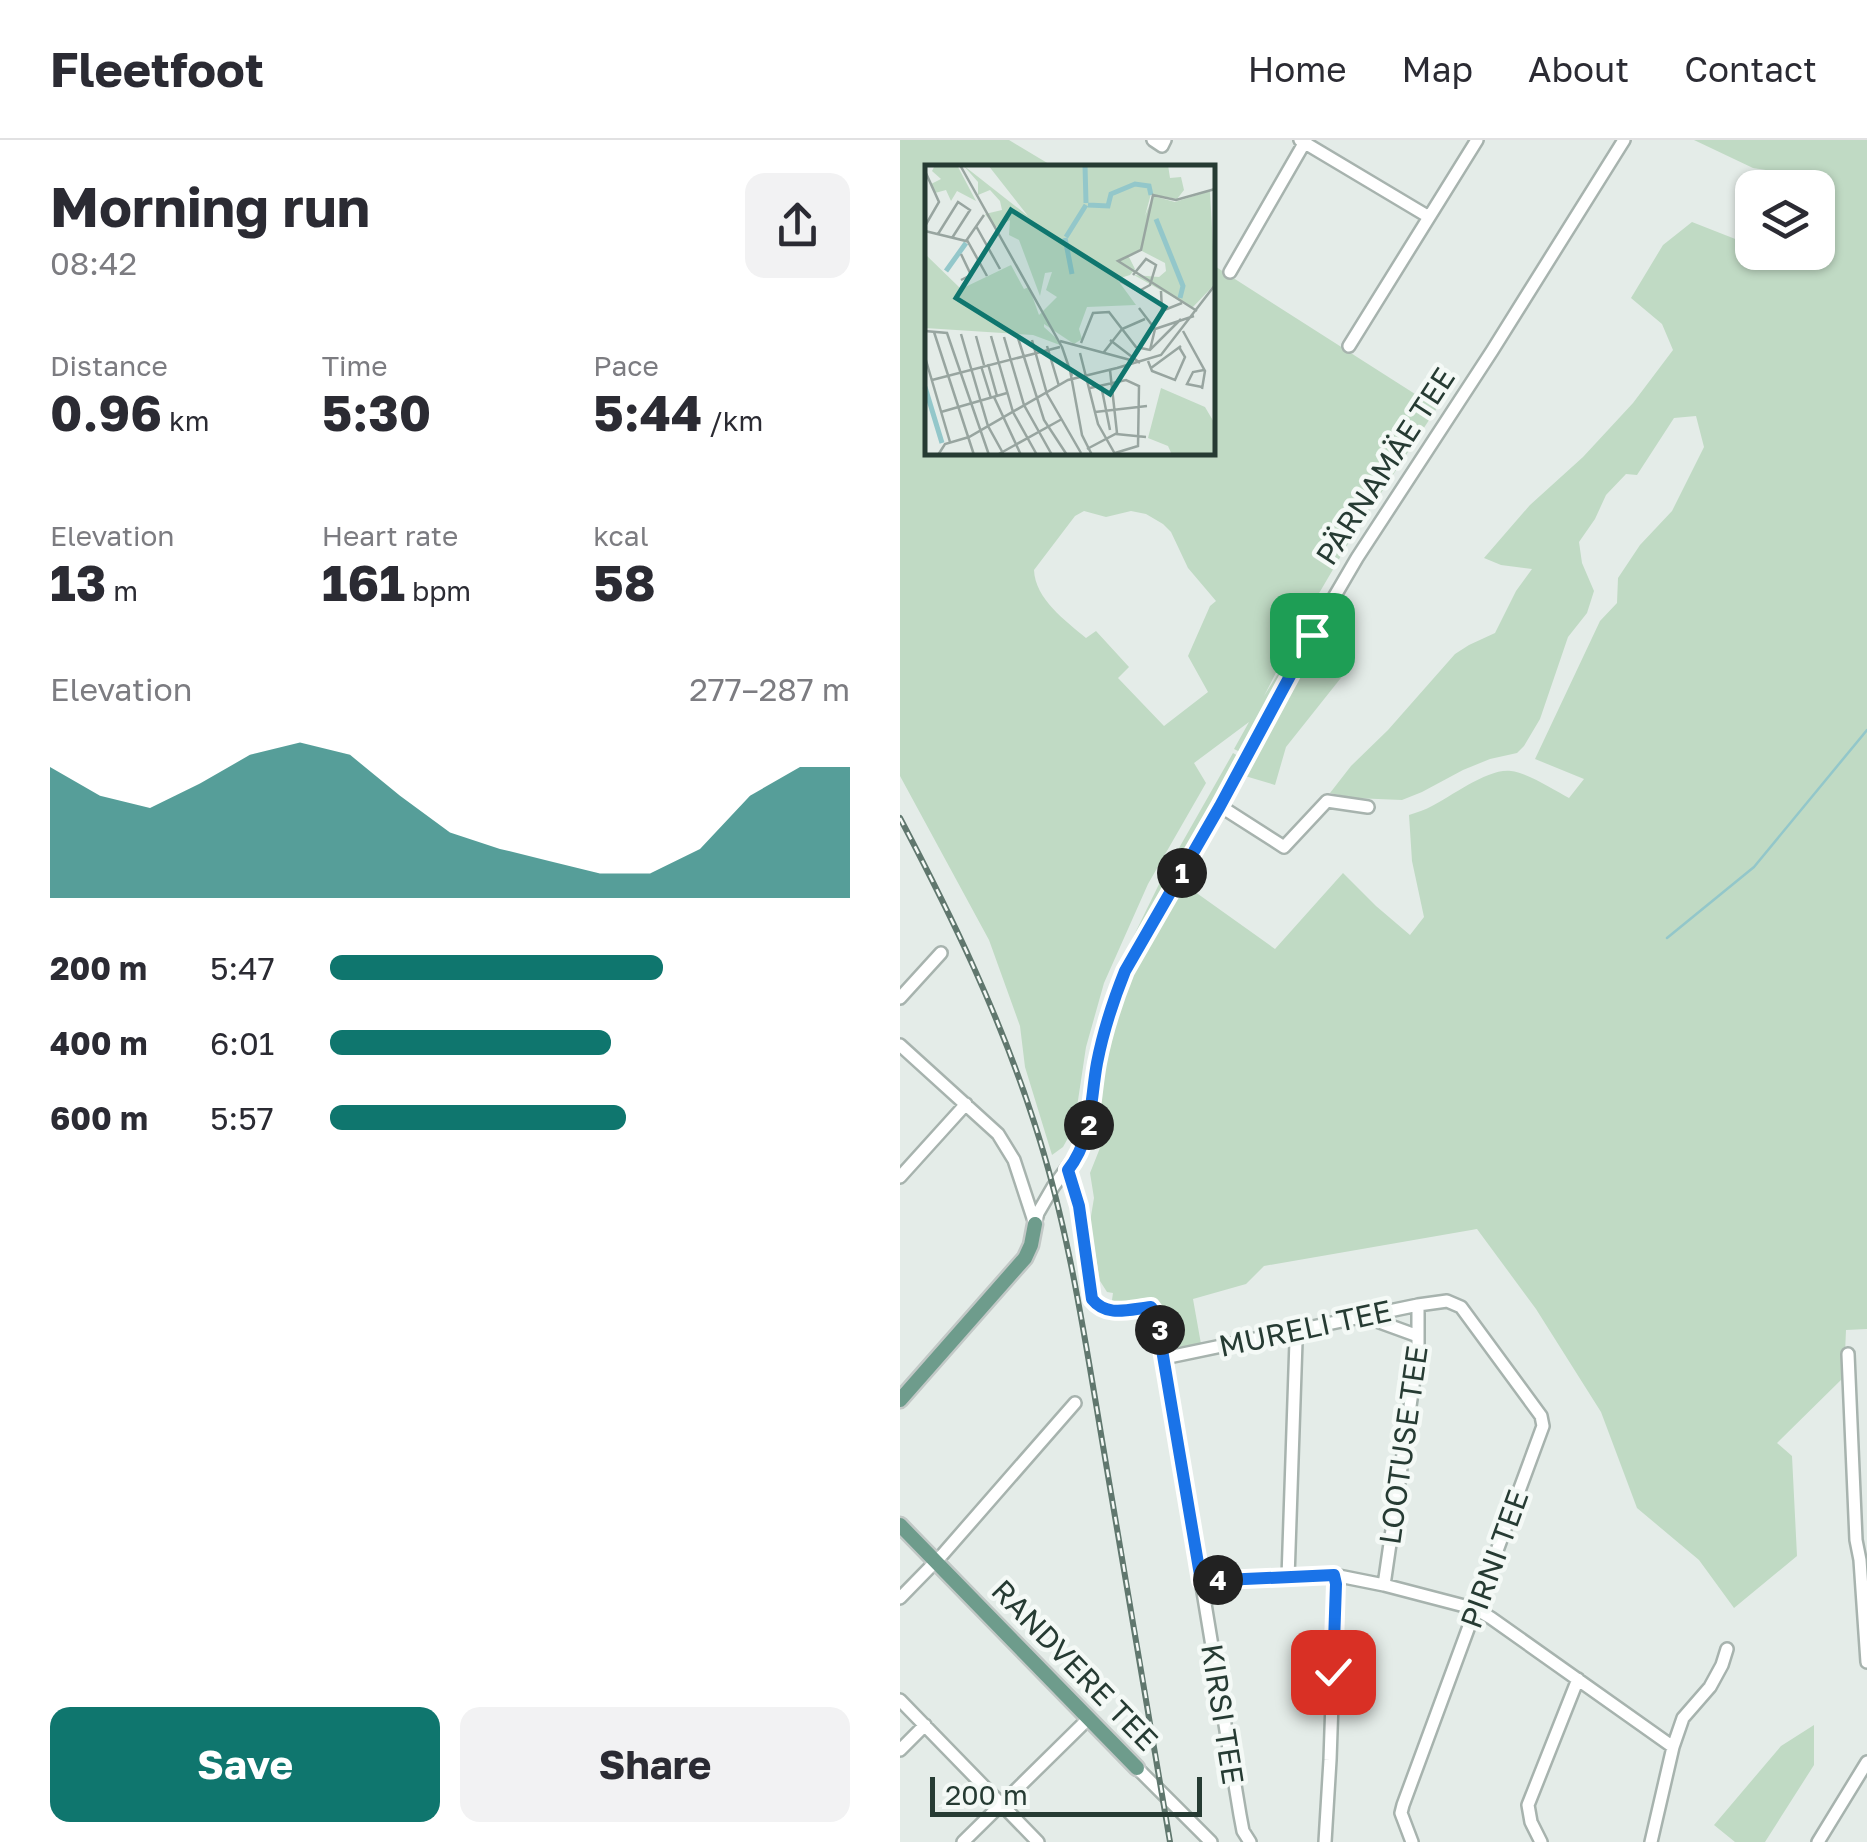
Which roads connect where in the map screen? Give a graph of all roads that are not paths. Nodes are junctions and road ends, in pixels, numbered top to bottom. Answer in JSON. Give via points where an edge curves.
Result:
{"nodes":[{"id":1,"x":1153,"y":140,"type":"edge"},
{"id":2,"x":1165,"y":140,"type":"edge"},
{"id":3,"x":1478,"y":140,"type":"edge"},
{"id":4,"x":1624,"y":140,"type":"edge"},
{"id":5,"x":1304,"y":141,"type":"edge"},
{"id":6,"x":1429,"y":217,"type":"junction"},
{"id":7,"x":1230,"y":272,"type":"dead end"},
{"id":8,"x":1349,"y":346,"type":"dead end"},
{"id":9,"x":1220,"y":806,"type":"junction"},
{"id":10,"x":1368,"y":807,"type":"dead end"},
{"id":11,"x":941,"y":952,"type":"dead end"},
{"id":12,"x":900,"y":998,"type":"edge"},
{"id":13,"x":900,"y":1045,"type":"edge"},
{"id":14,"x":966,"y":1104,"type":"junction"},
{"id":15,"x":1068,"y":1170,"type":"junction"},
{"id":16,"x":900,"y":1178,"type":"edge"},
{"id":17,"x":1035,"y":1224,"type":"junction"},
{"id":18,"x":1447,"y":1301,"type":"joint"},
{"id":19,"x":1418,"y":1304,"type":"junction"},
{"id":20,"x":1363,"y":1316,"type":"junction"},
{"id":21,"x":1294,"y":1331,"type":"junction"},
{"id":22,"x":1418,"y":1336,"type":"junction"},
{"id":23,"x":1848,"y":1354,"type":"dead end"},
{"id":24,"x":1164,"y":1358,"type":"junction"},
{"id":25,"x":900,"y":1400,"type":"edge"},
{"id":26,"x":1075,"y":1403,"type":"dead end"},
{"id":27,"x":900,"y":1525,"type":"edge"},
{"id":28,"x":936,"y":1562,"type":"junction"},
{"id":29,"x":1864,"y":1562,"type":"edge"},
{"id":30,"x":1334,"y":1575,"type":"junction"},
{"id":31,"x":1288,"y":1578,"type":"junction"},
{"id":32,"x":1201,"y":1581,"type":"junction"},
{"id":33,"x":1384,"y":1585,"type":"junction"},
{"id":34,"x":900,"y":1598,"type":"edge"},
{"id":35,"x":1476,"y":1609,"type":"junction"},
{"id":36,"x":1727,"y":1649,"type":"dead end"},
{"id":37,"x":1867,"y":1662,"type":"edge"},
{"id":38,"x":1578,"y":1679,"type":"junction"},
{"id":39,"x":900,"y":1700,"type":"edge"},
{"id":40,"x":1088,"y":1718,"type":"junction"},
{"id":41,"x":925,"y":1725,"type":"junction"},
{"id":42,"x":1673,"y":1747,"type":"junction"},
{"id":43,"x":900,"y":1750,"type":"edge"},
{"id":44,"x":1867,"y":1762,"type":"edge"},
{"id":45,"x":1138,"y":1768,"type":"joint"},
{"id":46,"x":1001,"y":1804,"type":"junction"},
{"id":47,"x":964,"y":1842,"type":"edge"},
{"id":48,"x":1038,"y":1842,"type":"edge"},
{"id":49,"x":1210,"y":1842,"type":"edge"},
{"id":50,"x":1250,"y":1842,"type":"edge"},
{"id":51,"x":1325,"y":1842,"type":"edge"},
{"id":52,"x":1412,"y":1842,"type":"edge"},
{"id":53,"x":1541,"y":1842,"type":"edge"},
{"id":54,"x":1651,"y":1842,"type":"edge"},
{"id":55,"x":1818,"y":1842,"type":"edge"}],
"edges":[{"from":1,"to":2,"type":"street","via":[[1162,146]]},
{"from":3,"to":6,"type":"street"},
{"from":4,"to":9,"type":"street","name":"PÄRNAMÄE TEE","via":[[1357,558]]},
{"from":5,"to":6,"type":"street"},
{"from":5,"to":7,"type":"street"},
{"from":6,"to":8,"type":"street"},
{"from":9,"to":10,"type":"street","via":[[1284,848],[1326,801]]},
{"from":9,"to":15,"type":"street","name":"PÄRNAMÄE TEE","via":[[1125,971],[1097,1062],[1089,1126]]},
{"from":11,"to":12,"type":"street"},
{"from":13,"to":14,"type":"street"},
{"from":14,"to":16,"type":"street"},
{"from":14,"to":17,"type":"street","via":[[1006,1145]]},
{"from":15,"to":17,"type":"street","name":"PÄRNAMÄE TEE"},
{"from":15,"to":24,"type":"street","name":"KIRSI TEE","via":[[1092,1299],[1110,1312],[1154,1308]]},
{"from":17,"to":25,"type":"main road","name":"PÄRNAMÄE TEE","via":[[1025,1258]]},
{"from":18,"to":19,"type":"street","name":"MURELI TEE"},
{"from":18,"to":35,"type":"street","name":"PIRNI TEE","via":[[1461,1307],[1542,1426]]},
{"from":19,"to":20,"type":"street","name":"MURELI TEE"},
{"from":19,"to":22,"type":"street","name":"LOOTUSE TEE"},
{"from":20,"to":21,"type":"street","name":"MURELI TEE"},
{"from":20,"to":22,"type":"street"},
{"from":21,"to":24,"type":"street","name":"MURELI TEE"},
{"from":21,"to":31,"type":"street"},
{"from":22,"to":33,"type":"street","name":"LOOTUSE TEE"},
{"from":23,"to":29,"type":"street","via":[[1856,1540]]},
{"from":24,"to":32,"type":"street","name":"KIRSI TEE"},
{"from":26,"to":28,"type":"street"},
{"from":27,"to":28,"type":"main road","name":"RANDVERE TEE"},
{"from":28,"to":34,"type":"street"},
{"from":28,"to":40,"type":"main road","name":"RANDVERE TEE"},
{"from":29,"to":37,"type":"street"},
{"from":30,"to":31,"type":"street"},
{"from":30,"to":33,"type":"street"},
{"from":30,"to":51,"type":"street"},
{"from":31,"to":32,"type":"street"},
{"from":32,"to":50,"type":"street","name":"KIRSI TEE","via":[[1240,1816]]},
{"from":33,"to":35,"type":"street"},
{"from":35,"to":38,"type":"street"},
{"from":35,"to":52,"type":"street","name":"PIRNI TEE","via":[[1403,1805]]},
{"from":36,"to":42,"type":"street","via":[[1710,1687],[1683,1718]]},
{"from":38,"to":42,"type":"street"},
{"from":38,"to":53,"type":"street","via":[[1528,1805]]},
{"from":39,"to":41,"type":"street"},
{"from":40,"to":45,"type":"main road","name":"RANDVERE TEE"},
{"from":40,"to":46,"type":"street"},
{"from":41,"to":43,"type":"street"},
{"from":41,"to":46,"type":"street"},
{"from":42,"to":54,"type":"street"},
{"from":44,"to":55,"type":"street"},
{"from":45,"to":49,"type":"street","name":"RANDVERE TEE"},
{"from":46,"to":47,"type":"street"},
{"from":46,"to":48,"type":"street"}]}
